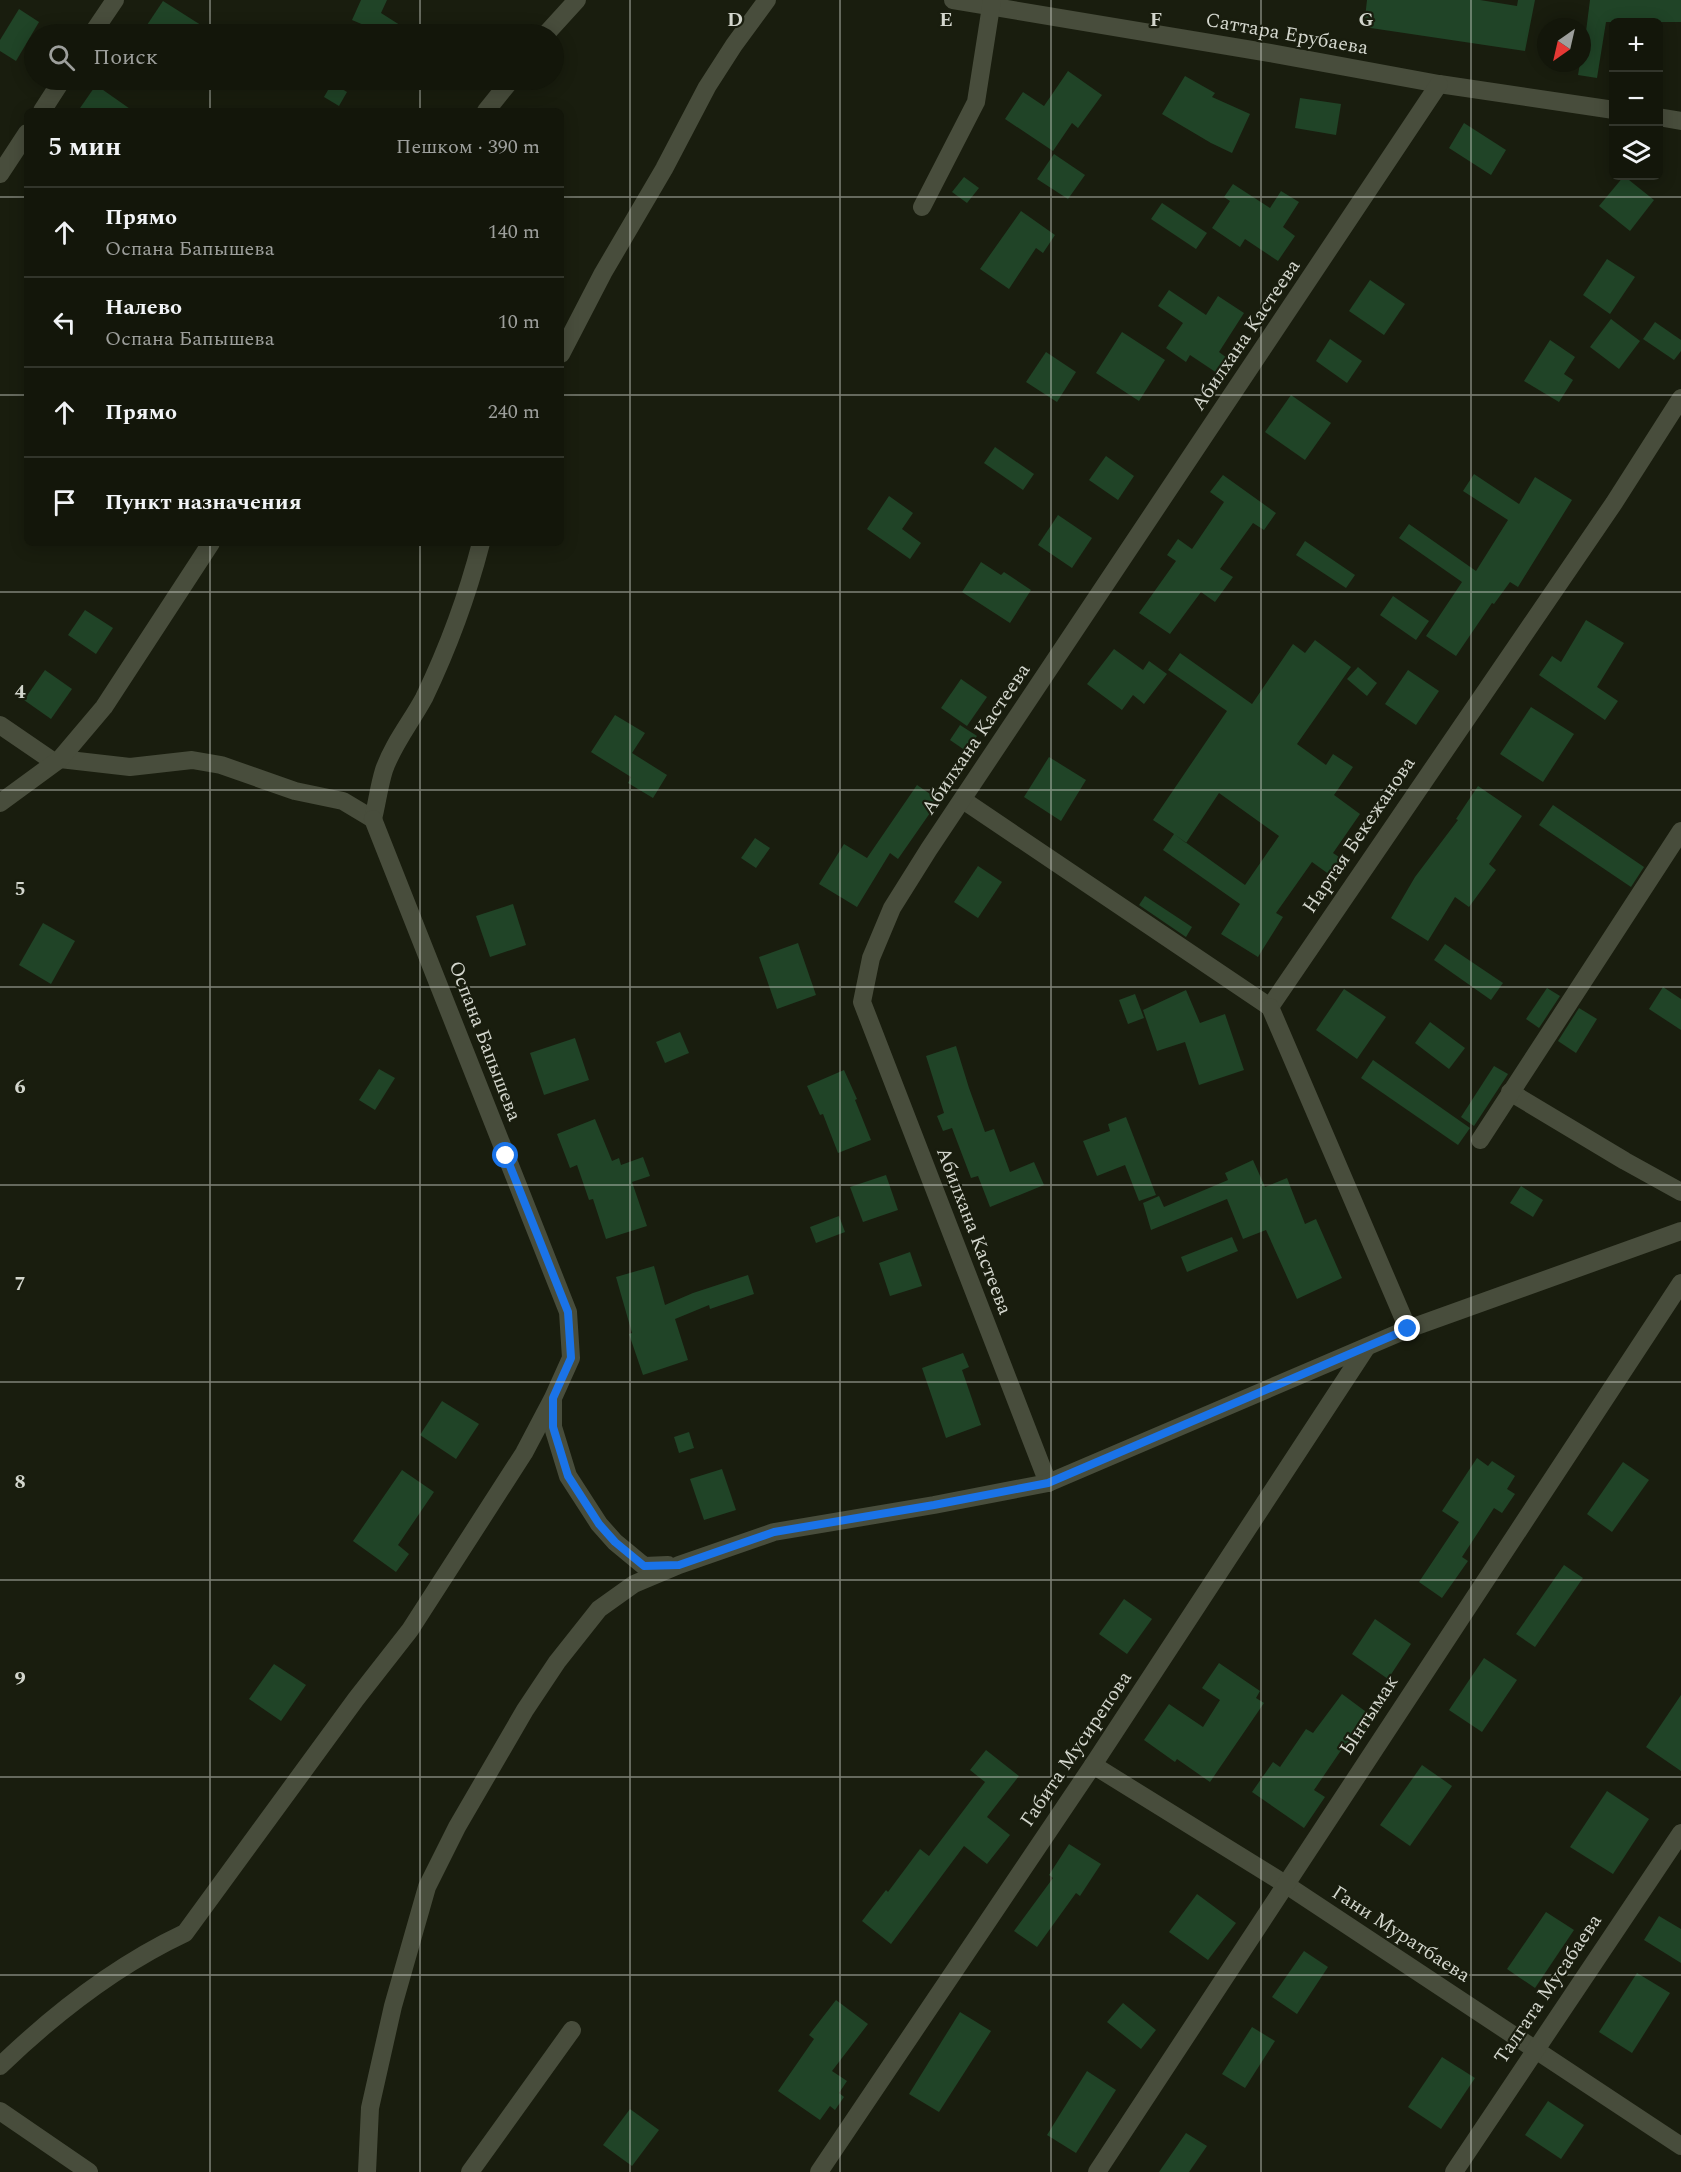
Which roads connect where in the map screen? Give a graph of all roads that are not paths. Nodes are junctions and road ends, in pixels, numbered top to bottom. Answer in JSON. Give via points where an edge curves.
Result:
{"nodes":[{"id":1,"x":115,"y":0,"type":"edge"},
{"id":2,"x":577,"y":0,"type":"edge"},
{"id":3,"x":767,"y":0,"type":"edge"},
{"id":4,"x":953,"y":0,"type":"edge"},
{"id":5,"x":991,"y":3,"type":"edge"},
{"id":6,"x":99,"y":24,"type":"edge"},
{"id":7,"x":555,"y":24,"type":"edge"},
{"id":8,"x":1439,"y":84,"type":"junction"},
{"id":9,"x":56,"y":90,"type":"edge"},
{"id":10,"x":503,"y":90,"type":"edge"},
{"id":11,"x":44,"y":108,"type":"edge"},
{"id":12,"x":488,"y":108,"type":"edge"},
{"id":13,"x":1609,"y":109,"type":"edge"},
{"id":14,"x":1663,"y":118,"type":"edge"},
{"id":15,"x":1681,"y":121,"type":"edge"},
{"id":16,"x":24,"y":138,"type":"edge"},
{"id":17,"x":0,"y":174,"type":"edge"},
{"id":18,"x":922,"y":207,"type":"dead end"},
{"id":19,"x":564,"y":348,"type":"edge"},
{"id":20,"x":1681,"y":398,"type":"edge"},
{"id":21,"x":209,"y":546,"type":"edge"},
{"id":22,"x":480,"y":546,"type":"edge"},
{"id":23,"x":0,"y":725,"type":"edge"},
{"id":24,"x":57,"y":761,"type":"junction"},
{"id":25,"x":963,"y":800,"type":"junction"},
{"id":26,"x":0,"y":803,"type":"edge"},
{"id":27,"x":373,"y":819,"type":"junction"},
{"id":28,"x":1681,"y":831,"type":"edge"},
{"id":29,"x":1270,"y":1007,"type":"junction"},
{"id":30,"x":1510,"y":1092,"type":"junction"},
{"id":31,"x":1480,"y":1140,"type":"dead end"},
{"id":32,"x":1681,"y":1192,"type":"edge"},
{"id":33,"x":1681,"y":1231,"type":"edge"},
{"id":34,"x":1681,"y":1284,"type":"edge"},
{"id":35,"x":1408,"y":1329,"type":"junction"},
{"id":36,"x":1366,"y":1348,"type":"junction"},
{"id":37,"x":553,"y":1398,"type":"junction"},
{"id":38,"x":1048,"y":1483,"type":"junction"},
{"id":39,"x":679,"y":1565,"type":"junction"},
{"id":40,"x":1093,"y":1765,"type":"junction"},
{"id":41,"x":1681,"y":1833,"type":"edge"},
{"id":42,"x":1285,"y":1884,"type":"junction"},
{"id":43,"x":572,"y":2030,"type":"dead end"},
{"id":44,"x":1535,"y":2049,"type":"junction"},
{"id":45,"x":0,"y":2066,"type":"edge"},
{"id":46,"x":0,"y":2111,"type":"edge"},
{"id":47,"x":1681,"y":2146,"type":"edge"},
{"id":48,"x":88,"y":2172,"type":"edge"},
{"id":49,"x":367,"y":2172,"type":"edge"},
{"id":50,"x":470,"y":2172,"type":"edge"},
{"id":51,"x":819,"y":2172,"type":"edge"},
{"id":52,"x":1097,"y":2172,"type":"edge"},
{"id":53,"x":1454,"y":2172,"type":"edge"}],
"edges":[{"from":1,"to":6,"type":"street"},
{"from":2,"to":7,"type":"street"},
{"from":3,"to":19,"type":"street","via":[[706,87]]},
{"from":4,"to":5,"type":"street","name":"Саттара Ерубаева"},
{"from":5,"to":8,"type":"street","name":"Саттара Ерубаева"},
{"from":5,"to":18,"type":"street","via":[[976,102]]},
{"from":8,"to":13,"type":"street","name":"Саттара Ерубаева"},
{"from":8,"to":25,"type":"street","name":"Абилхана Кастеева"},
{"from":9,"to":11,"type":"street"},
{"from":10,"to":12,"type":"street"},
{"from":14,"to":15,"type":"street"},
{"from":16,"to":17,"type":"street"},
{"from":20,"to":29,"type":"street","name":"Нартая Бекежанова"},
{"from":21,"to":24,"type":"street","via":[[104,707]]},
{"from":22,"to":27,"type":"street","via":[[449,644],[384,770]]},
{"from":23,"to":24,"type":"street"},
{"from":24,"to":26,"type":"street"},
{"from":24,"to":27,"type":"street","via":[[130,767],[192,760],[221,765],[295,790],[343,801]]},
{"from":25,"to":29,"type":"street"},
{"from":25,"to":38,"type":"street","name":"Абилхана Кастеева","via":[[891,908],[871,958],[862,1002]]},
{"from":27,"to":37,"type":"street","name":"Оспана Бапышева","via":[[568,1312],[571,1358]]},
{"from":28,"to":30,"type":"street"},
{"from":29,"to":35,"type":"street"},
{"from":30,"to":31,"type":"street"},
{"from":30,"to":32,"type":"street"},
{"from":33,"to":35,"type":"street"},
{"from":34,"to":42,"type":"street","name":"Ынтымак"},
{"from":35,"to":36,"type":"street"},
{"from":36,"to":38,"type":"street"},
{"from":36,"to":40,"type":"street","name":"Габита Мусирепова"},
{"from":37,"to":39,"type":"street","name":"Оспана Бапышева","via":[[553,1427],[568,1476],[599,1524],[644,1566]]},
{"from":37,"to":45,"type":"street","via":[[524,1453],[410,1630],[185,1933],[150,1949],[113,1974],[27,2040]]},
{"from":38,"to":39,"type":"street","via":[[774,1532]]},
{"from":39,"to":49,"type":"street","via":[[634,1584],[599,1609],[525,1710],[457,1827],[427,1887],[404,1963],[370,2108]]},
{"from":40,"to":42,"type":"street","name":"Гани Муратбаева"},
{"from":40,"to":51,"type":"street","name":"Габита Мусирепова"},
{"from":41,"to":44,"type":"street","name":"Талгата Мусабаева"},
{"from":42,"to":44,"type":"street","name":"Гани Муратбаева"},
{"from":42,"to":52,"type":"street","name":"Ынтымак"},
{"from":43,"to":50,"type":"street"},
{"from":44,"to":47,"type":"street","name":"Гани Муратбаева"},
{"from":44,"to":53,"type":"street","name":"Талгата Мусабаева"},
{"from":46,"to":48,"type":"street"}]}
